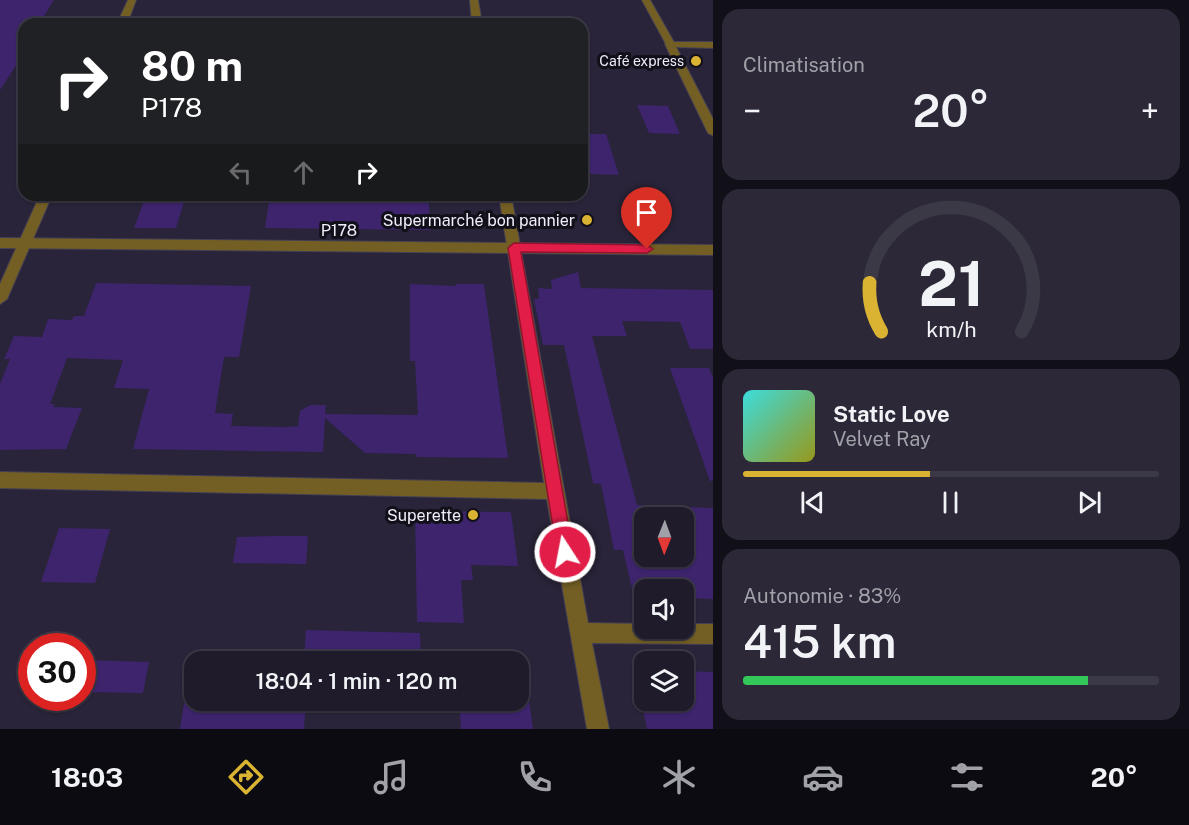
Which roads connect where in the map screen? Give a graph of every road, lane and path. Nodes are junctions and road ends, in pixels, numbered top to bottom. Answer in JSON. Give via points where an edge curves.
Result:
{"nodes":[{"id":1,"x":132,"y":0,"type":"edge"},
{"id":2,"x":474,"y":0,"type":"edge"},
{"id":3,"x":646,"y":0,"type":"edge"},
{"id":4,"x":124,"y":18,"type":"edge"},
{"id":5,"x":476,"y":18,"type":"edge"},
{"id":6,"x":670,"y":44,"type":"junction"},
{"id":7,"x":713,"y":45,"type":"edge"},
{"id":8,"x":713,"y":130,"type":"edge"},
{"id":9,"x":43,"y":201,"type":"edge"},
{"id":10,"x":506,"y":201,"type":"edge"},
{"id":11,"x":0,"y":243,"type":"edge"},
{"id":12,"x":25,"y":244,"type":"junction"},
{"id":13,"x":514,"y":248,"type":"junction"},
{"id":14,"x":713,"y":250,"type":"edge"},
{"id":15,"x":0,"y":299,"type":"edge"},
{"id":16,"x":0,"y":480,"type":"edge"},
{"id":17,"x":554,"y":491,"type":"junction"},
{"id":18,"x":581,"y":633,"type":"junction"},
{"id":19,"x":713,"y":634,"type":"edge"},
{"id":20,"x":598,"y":729,"type":"edge"}],
"edges":[{"from":1,"to":4,"type":"street"},
{"from":2,"to":5,"type":"street"},
{"from":3,"to":6,"type":"street"},
{"from":6,"to":7,"type":"street"},
{"from":6,"to":8,"type":"street"},
{"from":9,"to":12,"type":"street"},
{"from":10,"to":13,"type":"street"},
{"from":11,"to":12,"type":"street","name":"P178"},
{"from":12,"to":13,"type":"street","name":"P178"},
{"from":12,"to":15,"type":"street"},
{"from":13,"to":14,"type":"street","name":"P178"},
{"from":13,"to":17,"type":"street"},
{"from":16,"to":17,"type":"street"},
{"from":17,"to":18,"type":"street"},
{"from":18,"to":19,"type":"street"},
{"from":18,"to":20,"type":"street"}]}
